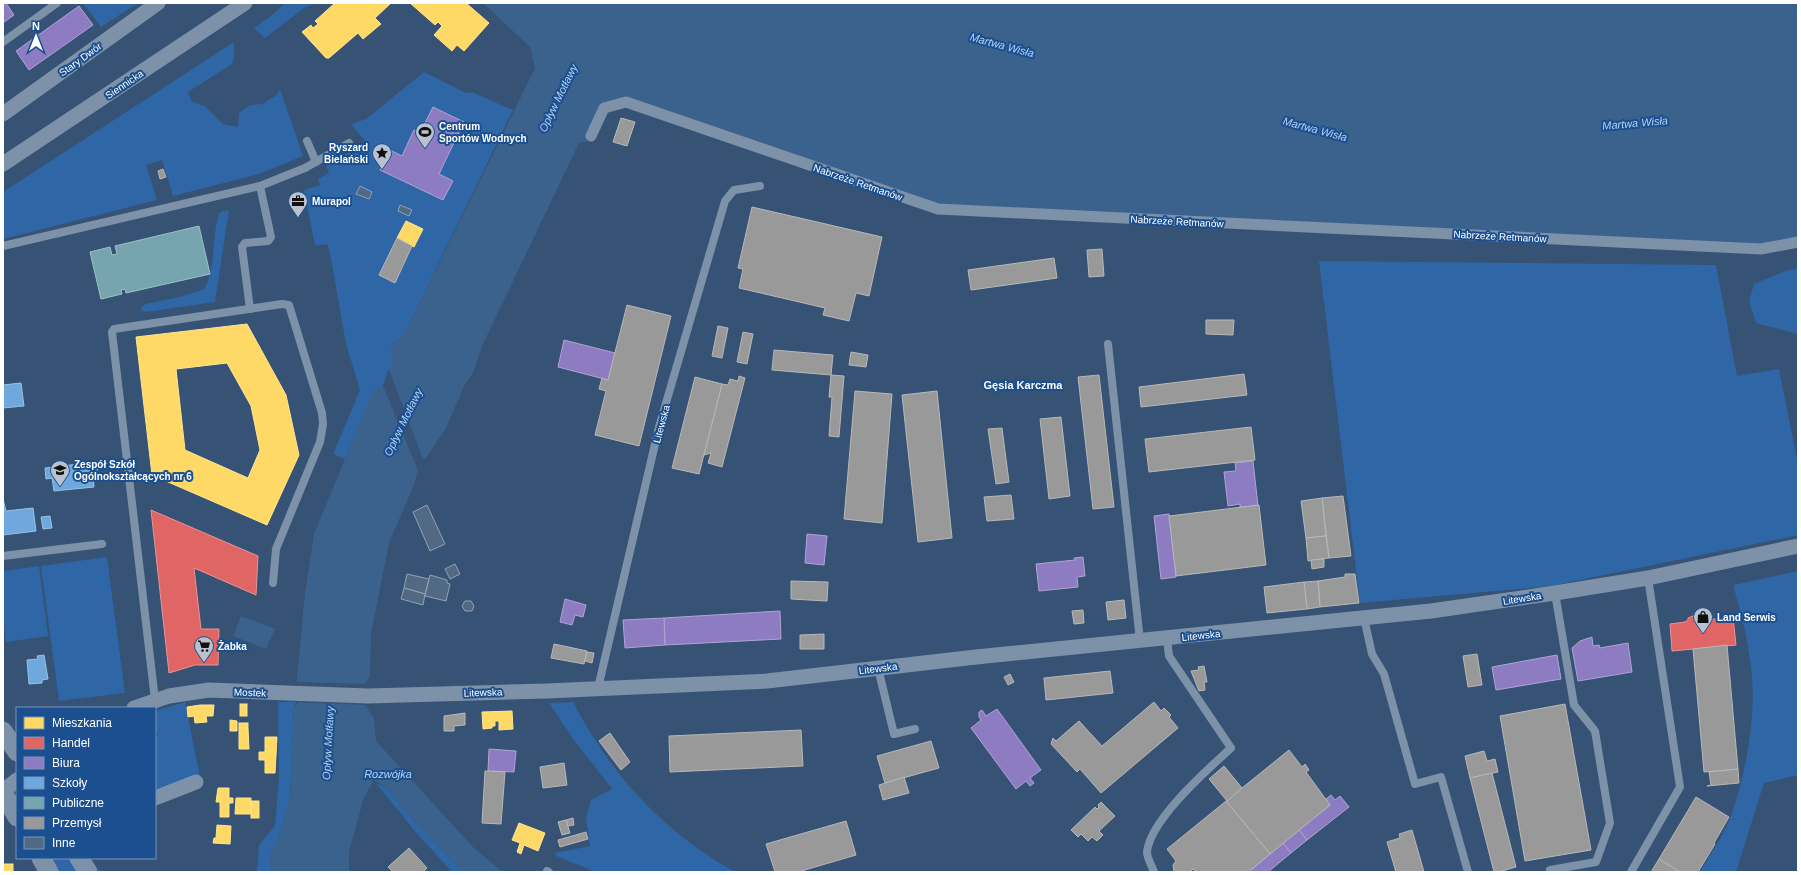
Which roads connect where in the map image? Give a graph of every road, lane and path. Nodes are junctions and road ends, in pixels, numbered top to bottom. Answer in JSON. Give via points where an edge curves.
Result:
{"nodes":[{"id":1,"x":57,"y":3,"type":"edge"},
{"id":2,"x":158,"y":3,"type":"edge"},
{"id":3,"x":243,"y":4,"type":"edge"},
{"id":4,"x":3,"y":42,"type":"edge"},
{"id":5,"x":3,"y":114,"type":"edge"},
{"id":6,"x":591,"y":136,"type":"dead end"},
{"id":7,"x":307,"y":141,"type":"dead end"},
{"id":8,"x":349,"y":143,"type":"dead end"},
{"id":9,"x":316,"y":162,"type":"junction"},
{"id":10,"x":3,"y":164,"type":"edge"},
{"id":11,"x":260,"y":186,"type":"junction"},
{"id":12,"x":760,"y":186,"type":"dead end"},
{"id":13,"x":1798,"y":242,"type":"edge"},
{"id":14,"x":3,"y":246,"type":"edge"},
{"id":15,"x":250,"y":309,"type":"junction"},
{"id":16,"x":1108,"y":344,"type":"dead end"},
{"id":17,"x":102,"y":544,"type":"dead end"},
{"id":18,"x":1798,"y":546,"type":"edge"},
{"id":19,"x":3,"y":556,"type":"edge"},
{"id":20,"x":1648,"y":578,"type":"junction"},
{"id":21,"x":273,"y":583,"type":"dead end"},
{"id":22,"x":1555,"y":593,"type":"junction"},
{"id":23,"x":1364,"y":618,"type":"junction"},
{"id":24,"x":1167,"y":639,"type":"junction"},
{"id":25,"x":1140,"y":642,"type":"junction"},
{"id":26,"x":878,"y":668,"type":"junction"},
{"id":27,"x":598,"y":688,"type":"junction"},
{"id":28,"x":368,"y":696,"type":"joint"},
{"id":29,"x":155,"y":700,"type":"junction"},
{"id":30,"x":137,"y":707,"type":"edge"},
{"id":31,"x":915,"y":729,"type":"dead end"},
{"id":32,"x":3,"y":731,"type":"edge"},
{"id":33,"x":16,"y":750,"type":"edge"},
{"id":34,"x":16,"y":781,"type":"edge"},
{"id":35,"x":196,"y":782,"type":"dead end"},
{"id":36,"x":3,"y":792,"type":"edge"},
{"id":37,"x":156,"y":798,"type":"edge"},
{"id":38,"x":16,"y":815,"type":"edge"},
{"id":39,"x":42,"y":859,"type":"edge"},
{"id":40,"x":81,"y":859,"type":"edge"},
{"id":41,"x":1550,"y":870,"type":"dead end"},
{"id":42,"x":49,"y":872,"type":"edge"},
{"id":43,"x":88,"y":872,"type":"edge"},
{"id":44,"x":1154,"y":872,"type":"edge"},
{"id":45,"x":1468,"y":872,"type":"edge"},
{"id":46,"x":1631,"y":872,"type":"edge"}],
"edges":[{"from":1,"to":4,"type":"lane"},
{"from":2,"to":5,"type":"street","name":"Stary Dwór"},
{"from":3,"to":10,"type":"street","name":"Siennicka"},
{"from":6,"to":13,"type":"street","name":"Nabrzeże Retmanów","via":[[604,108],[626,102],[938,209],[1761,249]]},
{"from":7,"to":9,"type":"lane"},
{"from":8,"to":9,"type":"lane"},
{"from":9,"to":11,"type":"lane"},
{"from":11,"to":14,"type":"lane"},
{"from":11,"to":15,"type":"lane","via":[[271,237],[268,240],[245,243],[242,247]]},
{"from":12,"to":27,"type":"lane","name":"Litewska","via":[[734,190],[725,201],[659,427]]},
{"from":15,"to":21,"type":"lane","via":[[289,305],[322,413],[323,424],[320,442],[276,549]]},
{"from":15,"to":29,"type":"lane","via":[[119,327],[112,332]]},
{"from":16,"to":25,"type":"lane"},
{"from":17,"to":19,"type":"lane"},
{"from":18,"to":20,"type":"street","name":"Litewska"},
{"from":20,"to":22,"type":"street","name":"Litewska"},
{"from":20,"to":46,"type":"lane","via":[[1680,787]]},
{"from":22,"to":23,"type":"street","name":"Litewska"},
{"from":22,"to":41,"type":"lane","via":[[1574,705],[1595,731],[1610,823],[1596,862]]},
{"from":23,"to":24,"type":"street","name":"Litewska"},
{"from":23,"to":45,"type":"lane","via":[[1372,654],[1384,674],[1415,784],[1441,777]]},
{"from":24,"to":25,"type":"street","name":"Litewska"},
{"from":24,"to":44,"type":"lane","via":[[1169,656],[1231,748],[1188,787],[1153,833],[1147,853]]},
{"from":25,"to":26,"type":"street","name":"Litewska"},
{"from":26,"to":27,"type":"street","name":"Litewska","via":[[767,681]]},
{"from":26,"to":31,"type":"lane","via":[[894,734]]},
{"from":27,"to":28,"type":"street","name":"Litewska"},
{"from":28,"to":29,"type":"street","name":"Mostek","via":[[209,690]]},
{"from":29,"to":30,"type":"street","name":"Mostek"},
{"from":32,"to":33,"type":"street"},
{"from":34,"to":36,"type":"street"},
{"from":35,"to":37,"type":"street"},
{"from":36,"to":38,"type":"street"},
{"from":39,"to":42,"type":"street"},
{"from":40,"to":43,"type":"street"}]}
